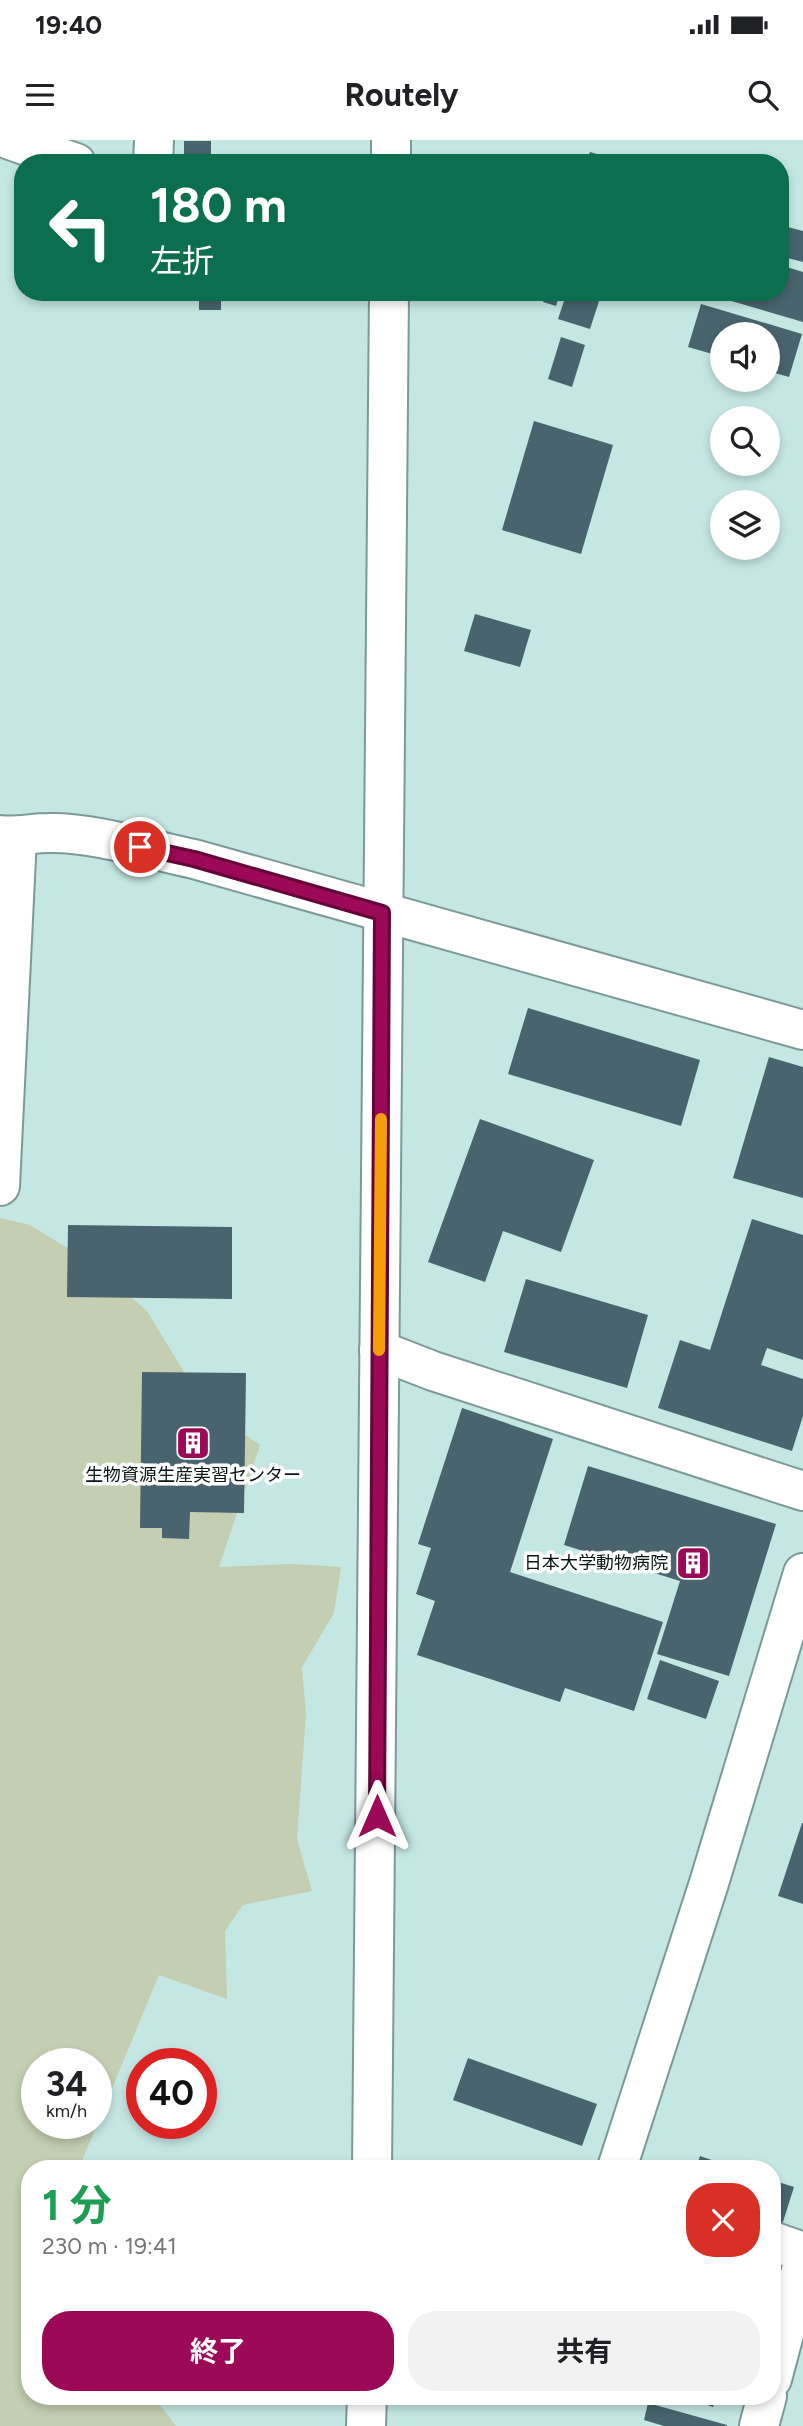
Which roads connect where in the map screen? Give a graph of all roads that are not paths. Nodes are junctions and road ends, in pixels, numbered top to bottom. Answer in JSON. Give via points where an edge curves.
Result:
{"nodes":[{"id":1,"x":10,"y":140,"type":"edge"},
{"id":2,"x":50,"y":154,"type":"edge"},
{"id":3,"x":389,"y":301,"type":"edge"},
{"id":4,"x":8,"y":836,"type":"edge"},
{"id":5,"x":382,"y":913,"type":"junction"},
{"id":6,"x":803,"y":1030,"type":"edge"},
{"id":7,"x":0,"y":1186,"type":"edge"},
{"id":8,"x":379,"y":1350,"type":"junction"},
{"id":9,"x":803,"y":1491,"type":"edge"},
{"id":10,"x":803,"y":1573,"type":"edge"},
{"id":11,"x":372,"y":2160,"type":"edge"},
{"id":12,"x":620,"y":2160,"type":"edge"},
{"id":13,"x":781,"y":2244,"type":"edge"},
{"id":14,"x":803,"y":2252,"type":"edge"},
{"id":15,"x":803,"y":2263,"type":"edge"},
{"id":16,"x":781,"y":2345,"type":"edge"},
{"id":17,"x":367,"y":2405,"type":"edge"},
{"id":18,"x":765,"y":2405,"type":"edge"},
{"id":19,"x":366,"y":2426,"type":"edge"},
{"id":20,"x":759,"y":2426,"type":"edge"}],
"edges":[{"from":1,"to":2,"type":"street"},
{"from":3,"to":5,"type":"street"},
{"from":4,"to":5,"type":"street","via":[[49,833],[114,842],[194,859]]},
{"from":4,"to":7,"type":"street"},
{"from":5,"to":6,"type":"street"},
{"from":5,"to":8,"type":"street"},
{"from":8,"to":9,"type":"street"},
{"from":8,"to":11,"type":"street"},
{"from":10,"to":12,"type":"street"},
{"from":13,"to":14,"type":"street"},
{"from":15,"to":16,"type":"street"},
{"from":17,"to":19,"type":"street"},
{"from":18,"to":20,"type":"street"}]}
